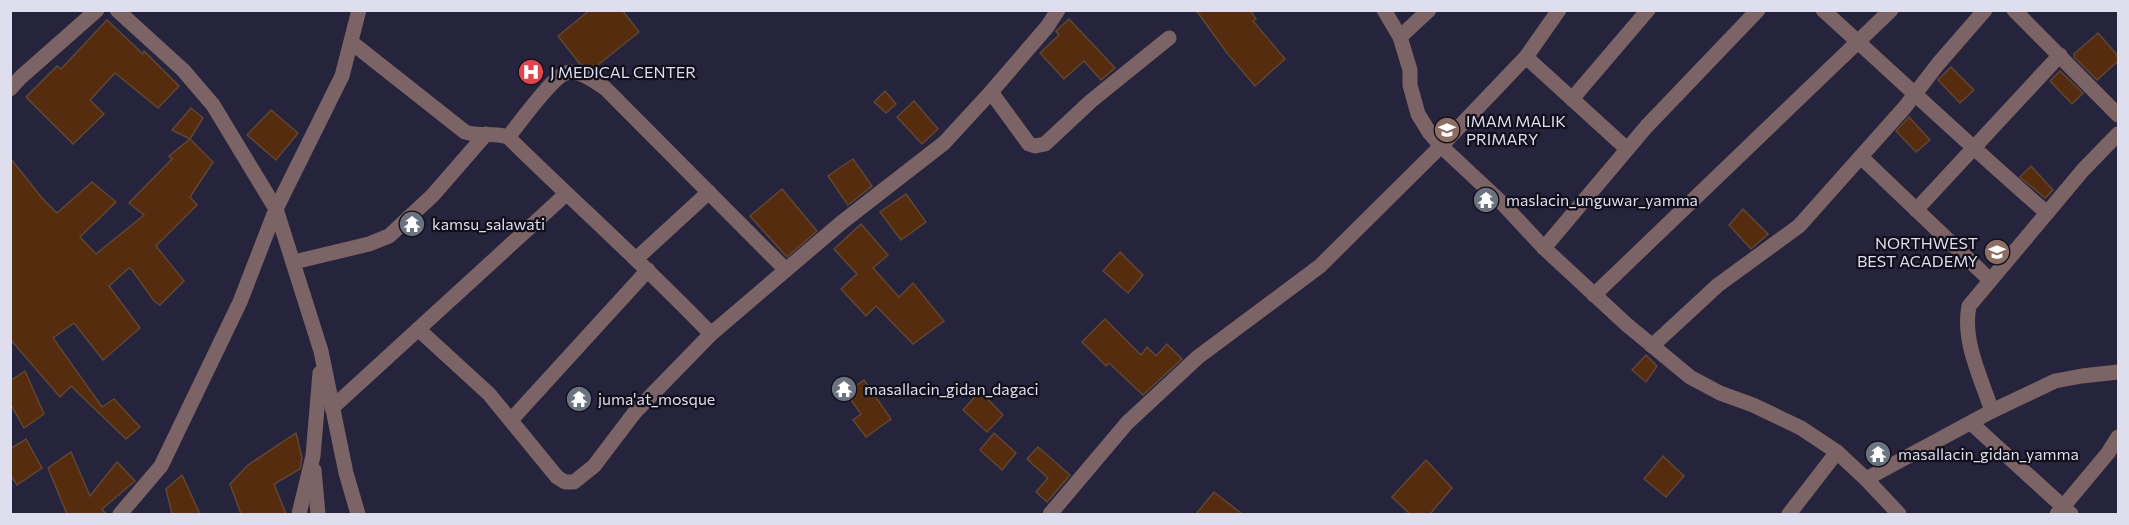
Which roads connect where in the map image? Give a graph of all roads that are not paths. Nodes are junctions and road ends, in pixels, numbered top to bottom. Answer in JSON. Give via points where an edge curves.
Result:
{"nodes":[{"id":1,"x":97,"y":10,"type":"edge"},
{"id":2,"x":117,"y":10,"type":"edge"},
{"id":3,"x":359,"y":10,"type":"edge"},
{"id":4,"x":1058,"y":10,"type":"edge"},
{"id":5,"x":1384,"y":10,"type":"edge"},
{"id":6,"x":1428,"y":10,"type":"edge"},
{"id":7,"x":1559,"y":10,"type":"edge"},
{"id":8,"x":1648,"y":10,"type":"edge"},
{"id":9,"x":1758,"y":10,"type":"edge"},
{"id":10,"x":1823,"y":10,"type":"edge"},
{"id":11,"x":1891,"y":10,"type":"edge"},
{"id":12,"x":1985,"y":10,"type":"edge"},
{"id":13,"x":2014,"y":10,"type":"edge"},
{"id":14,"x":1400,"y":37,"type":"junction"},
{"id":15,"x":1169,"y":38,"type":"dead end"},
{"id":16,"x":351,"y":42,"type":"junction"},
{"id":17,"x":1859,"y":43,"type":"junction"},
{"id":18,"x":2060,"y":55,"type":"junction"},
{"id":19,"x":1526,"y":57,"type":"junction"},
{"id":20,"x":10,"y":89,"type":"edge"},
{"id":21,"x":991,"y":92,"type":"junction"},
{"id":22,"x":1916,"y":94,"type":"junction"},
{"id":23,"x":1572,"y":99,"type":"junction"},
{"id":24,"x":2118,"y":115,"type":"edge"},
{"id":25,"x":486,"y":134,"type":"junction"},
{"id":26,"x":2118,"y":134,"type":"edge"},
{"id":27,"x":508,"y":137,"type":"junction"},
{"id":28,"x":1441,"y":146,"type":"junction"},
{"id":29,"x":1973,"y":148,"type":"junction"},
{"id":30,"x":1627,"y":149,"type":"junction"},
{"id":31,"x":1862,"y":158,"type":"junction"},
{"id":32,"x":709,"y":192,"type":"junction"},
{"id":33,"x":566,"y":194,"type":"junction"},
{"id":34,"x":276,"y":209,"type":"junction"},
{"id":35,"x":1916,"y":210,"type":"junction"},
{"id":36,"x":2047,"y":213,"type":"junction"},
{"id":37,"x":1544,"y":248,"type":"junction"},
{"id":38,"x":637,"y":258,"type":"junction"},
{"id":39,"x":294,"y":262,"type":"junction"},
{"id":40,"x":648,"y":270,"type":"junction"},
{"id":41,"x":786,"y":270,"type":"junction"},
{"id":42,"x":1990,"y":280,"type":"junction"},
{"id":43,"x":1594,"y":295,"type":"junction"},
{"id":44,"x":418,"y":329,"type":"junction"},
{"id":45,"x":711,"y":334,"type":"junction"},
{"id":46,"x":1652,"y":346,"type":"junction"},
{"id":47,"x":321,"y":351,"type":"junction"},
{"id":48,"x":2118,"y":372,"type":"edge"},
{"id":49,"x":332,"y":408,"type":"junction"},
{"id":50,"x":1992,"y":411,"type":"junction"},
{"id":51,"x":512,"y":419,"type":"junction"},
{"id":52,"x":1971,"y":423,"type":"junction"},
{"id":53,"x":2118,"y":437,"type":"edge"},
{"id":54,"x":1837,"y":452,"type":"junction"},
{"id":55,"x":313,"y":456,"type":"junction"},
{"id":56,"x":2113,"y":456,"type":"edge"},
{"id":57,"x":1866,"y":479,"type":"junction"},
{"id":58,"x":2064,"y":512,"type":"edge"},
{"id":59,"x":120,"y":514,"type":"edge"},
{"id":60,"x":299,"y":514,"type":"edge"},
{"id":61,"x":318,"y":514,"type":"edge"},
{"id":62,"x":358,"y":514,"type":"edge"},
{"id":63,"x":1050,"y":514,"type":"edge"},
{"id":64,"x":1789,"y":514,"type":"edge"},
{"id":65,"x":1899,"y":514,"type":"edge"}],
"edges":[{"from":1,"to":20,"type":"street"},
{"from":2,"to":34,"type":"street","via":[[183,70],[213,105]]},
{"from":3,"to":16,"type":"street"},
{"from":4,"to":21,"type":"street"},
{"from":5,"to":14,"type":"street"},
{"from":6,"to":14,"type":"street"},
{"from":7,"to":19,"type":"street"},
{"from":8,"to":23,"type":"street"},
{"from":9,"to":30,"type":"street"},
{"from":10,"to":17,"type":"street"},
{"from":11,"to":17,"type":"street"},
{"from":12,"to":22,"type":"street"},
{"from":13,"to":18,"type":"street"},
{"from":14,"to":28,"type":"street","via":[[1418,114]]},
{"from":15,"to":21,"type":"street","via":[[1045,144],[1029,144]]},
{"from":16,"to":25,"type":"street","via":[[465,132]]},
{"from":16,"to":34,"type":"street","via":[[342,76]]},
{"from":17,"to":22,"type":"street"},
{"from":17,"to":43,"type":"street"},
{"from":18,"to":24,"type":"street"},
{"from":18,"to":29,"type":"street"},
{"from":19,"to":23,"type":"street"},
{"from":19,"to":28,"type":"street"},
{"from":21,"to":41,"type":"street","via":[[944,143]]},
{"from":22,"to":29,"type":"street"},
{"from":22,"to":31,"type":"street"},
{"from":23,"to":30,"type":"street"},
{"from":25,"to":27,"type":"street"},
{"from":25,"to":39,"type":"street","via":[[433,195],[388,236]]},
{"from":26,"to":36,"type":"street"},
{"from":27,"to":32,"type":"street","via":[[555,79],[566,73],[582,74],[605,88]]},
{"from":27,"to":33,"type":"street"},
{"from":28,"to":37,"type":"street"},
{"from":28,"to":63,"type":"street","via":[[1320,266],[1198,357],[1127,423]]},
{"from":29,"to":35,"type":"street"},
{"from":29,"to":36,"type":"street"},
{"from":30,"to":37,"type":"street"},
{"from":31,"to":35,"type":"street"},
{"from":31,"to":46,"type":"street","via":[[1799,226],[1719,285]]},
{"from":32,"to":38,"type":"street"},
{"from":32,"to":41,"type":"street"},
{"from":33,"to":38,"type":"street"},
{"from":33,"to":44,"type":"street"},
{"from":34,"to":39,"type":"street"},
{"from":34,"to":59,"type":"street","via":[[240,302],[161,466]]},
{"from":35,"to":42,"type":"street"},
{"from":36,"to":42,"type":"street"},
{"from":37,"to":43,"type":"street"},
{"from":38,"to":40,"type":"street"},
{"from":39,"to":47,"type":"street"},
{"from":40,"to":45,"type":"street"},
{"from":40,"to":51,"type":"street"},
{"from":41,"to":45,"type":"street"},
{"from":42,"to":50,"type":"street","via":[[1968,306],[1966,322]]},
{"from":43,"to":46,"type":"street"},
{"from":44,"to":49,"type":"street"},
{"from":44,"to":51,"type":"street"},
{"from":45,"to":51,"type":"street","via":[[635,412],[594,466],[574,482],[557,477]]},
{"from":46,"to":54,"type":"street","via":[[1690,377],[1801,428]]},
{"from":47,"to":49,"type":"street"},
{"from":47,"to":55,"type":"street"},
{"from":48,"to":50,"type":"street","via":[[2055,381]]},
{"from":49,"to":62,"type":"street"},
{"from":50,"to":52,"type":"street"},
{"from":52,"to":57,"type":"street"},
{"from":52,"to":58,"type":"street"},
{"from":53,"to":56,"type":"street"},
{"from":54,"to":57,"type":"street"},
{"from":54,"to":64,"type":"street"},
{"from":55,"to":60,"type":"street"},
{"from":55,"to":61,"type":"street"},
{"from":56,"to":58,"type":"street"},
{"from":57,"to":65,"type":"street"}]}
